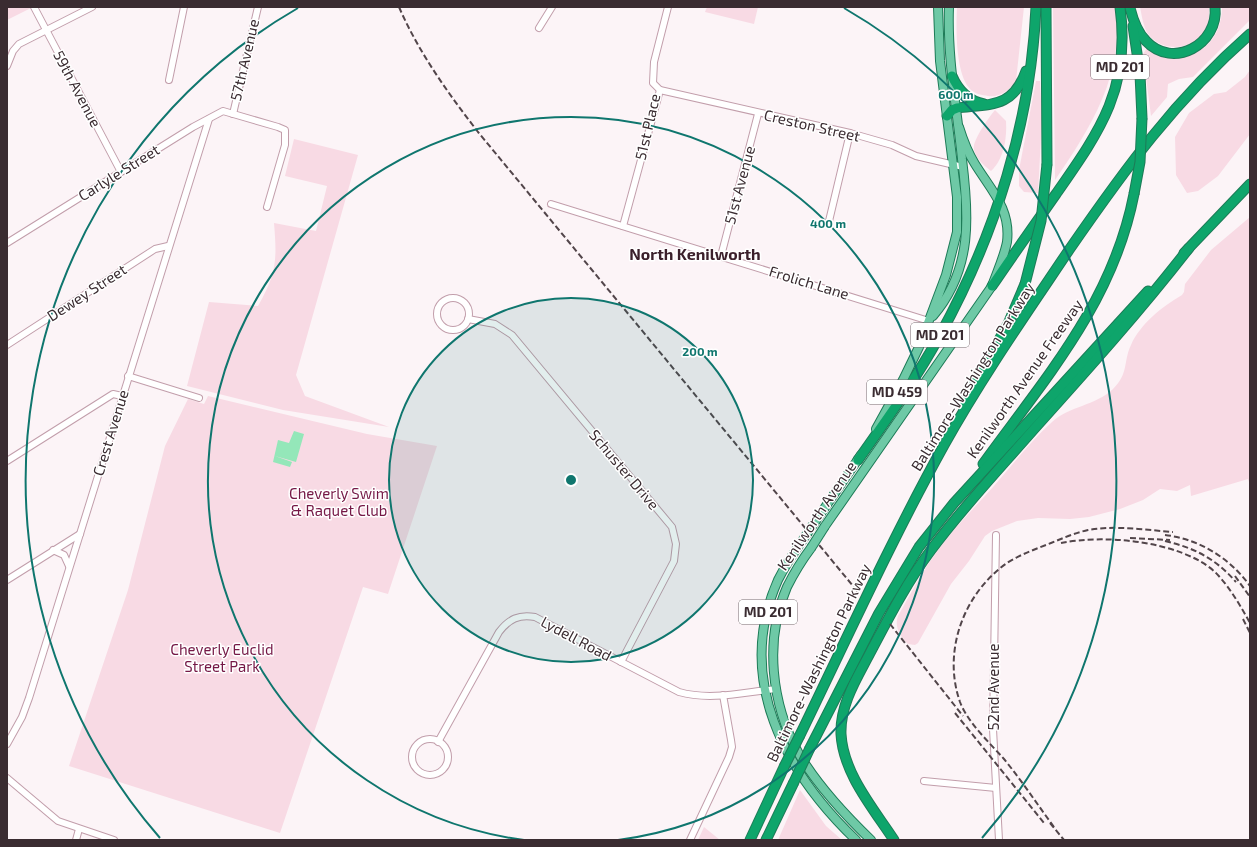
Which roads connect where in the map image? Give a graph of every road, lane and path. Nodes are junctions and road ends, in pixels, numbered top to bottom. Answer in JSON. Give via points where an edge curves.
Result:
{"nodes":[{"id":1,"x":34,"y":7,"type":"edge"},
{"id":2,"x":92,"y":7,"type":"edge"},
{"id":3,"x":184,"y":7,"type":"edge"},
{"id":4,"x":258,"y":7,"type":"edge"},
{"id":5,"x":552,"y":7,"type":"edge"},
{"id":6,"x":668,"y":7,"type":"edge"},
{"id":7,"x":938,"y":7,"type":"edge"},
{"id":8,"x":949,"y":7,"type":"edge"},
{"id":9,"x":1036,"y":7,"type":"edge"},
{"id":10,"x":1046,"y":7,"type":"edge"},
{"id":11,"x":1120,"y":7,"type":"edge"},
{"id":12,"x":1215,"y":7,"type":"edge"},
{"id":13,"x":1130,"y":8,"type":"edge"},
{"id":14,"x":539,"y":28,"type":"dead end"},
{"id":15,"x":46,"y":30,"type":"junction"},
{"id":16,"x":1250,"y":34,"type":"edge"},
{"id":17,"x":1032,"y":55,"type":"junction"},
{"id":18,"x":7,"y":66,"type":"edge"},
{"id":19,"x":952,"y":76,"type":"junction"},
{"id":20,"x":169,"y":80,"type":"dead end"},
{"id":21,"x":660,"y":90,"type":"junction"},
{"id":22,"x":994,"y":104,"type":"junction"},
{"id":23,"x":957,"y":108,"type":"junction"},
{"id":24,"x":233,"y":114,"type":"junction"},
{"id":25,"x":758,"y":114,"type":"junction"},
{"id":26,"x":947,"y":116,"type":"junction"},
{"id":27,"x":209,"y":119,"type":"junction"},
{"id":28,"x":959,"y":128,"type":"junction"},
{"id":29,"x":850,"y":133,"type":"junction"},
{"id":30,"x":954,"y":164,"type":"junction"},
{"id":31,"x":963,"y":167,"type":"junction"},
{"id":32,"x":121,"y":172,"type":"junction"},
{"id":33,"x":986,"y":180,"type":"junction"},
{"id":34,"x":1250,"y":184,"type":"edge"},
{"id":35,"x":999,"y":199,"type":"junction"},
{"id":36,"x":551,"y":204,"type":"dead end"},
{"id":37,"x":267,"y":207,"type":"dead end"},
{"id":38,"x":829,"y":221,"type":"dead end"},
{"id":39,"x":623,"y":226,"type":"junction"},
{"id":40,"x":7,"y":243,"type":"edge"},
{"id":41,"x":168,"y":246,"type":"junction"},
{"id":42,"x":1189,"y":248,"type":"junction"},
{"id":43,"x":721,"y":256,"type":"junction"},
{"id":44,"x":992,"y":286,"type":"junction"},
{"id":45,"x":468,"y":319,"type":"junction"},
{"id":46,"x":929,"y":321,"type":"junction"},
{"id":47,"x":7,"y":345,"type":"edge"},
{"id":48,"x":128,"y":376,"type":"junction"},
{"id":49,"x":122,"y":396,"type":"junction"},
{"id":50,"x":199,"y":398,"type":"dead end"},
{"id":51,"x":946,"y":442,"type":"junction"},
{"id":52,"x":858,"y":460,"type":"junction"},
{"id":53,"x":7,"y":461,"type":"edge"},
{"id":54,"x":954,"y":503,"type":"junction"},
{"id":55,"x":80,"y":534,"type":"junction"},
{"id":56,"x":996,"y":534,"type":"dead end"},
{"id":57,"x":53,"y":550,"type":"junction"},
{"id":58,"x":69,"y":567,"type":"junction"},
{"id":59,"x":7,"y":580,"type":"edge"},
{"id":60,"x":621,"y":662,"type":"junction"},
{"id":61,"x":776,"y":689,"type":"junction"},
{"id":62,"x":764,"y":690,"type":"junction"},
{"id":63,"x":724,"y":695,"type":"junction"},
{"id":64,"x":438,"y":742,"type":"junction"},
{"id":65,"x":7,"y":744,"type":"edge"},
{"id":66,"x":7,"y":778,"type":"edge"},
{"id":67,"x":924,"y":781,"type":"dead end"},
{"id":68,"x":996,"y":788,"type":"junction"},
{"id":69,"x":80,"y":829,"type":"junction"},
{"id":70,"x":76,"y":840,"type":"edge"},
{"id":71,"x":114,"y":840,"type":"edge"},
{"id":72,"x":690,"y":840,"type":"edge"},
{"id":73,"x":750,"y":840,"type":"edge"},
{"id":74,"x":766,"y":840,"type":"edge"},
{"id":75,"x":856,"y":840,"type":"edge"},
{"id":76,"x":871,"y":840,"type":"edge"},
{"id":77,"x":894,"y":840,"type":"edge"},
{"id":78,"x":999,"y":840,"type":"edge"}],
"edges":[{"from":1,"to":15,"type":"street","name":"59th Avenue"},
{"from":2,"to":15,"type":"street"},
{"from":3,"to":20,"type":"street"},
{"from":4,"to":24,"type":"street","name":"57th Avenue"},
{"from":5,"to":14,"type":"street"},
{"from":6,"to":21,"type":"street","name":"51st Place","via":[[652,72],[652,83]]},
{"from":7,"to":26,"type":"main road","name":"Kenilworth Avenue","number":"MD 459","via":[[940,60]]},
{"from":8,"to":19,"type":"main road","name":"Kenilworth Avenue","number":"MD 459"},
{"from":9,"to":17,"type":"highway","number":"MD 201"},
{"from":10,"to":51,"type":"highway","name":"Kenilworth Avenue Freeway","bridge":true,"via":[[1046,164],[1041,221],[1025,284],[1008,324],[968,393]]},
{"from":11,"to":44,"type":"highway","number":"MD 201","via":[[1120,68],[1106,116],[1083,155]]},
{"from":12,"to":13,"type":"highway","via":[[1214,23],[1207,38],[1194,49],[1176,53],[1164,52],[1149,44],[1136,26]]},
{"from":13,"to":54,"type":"highway","name":"Kenilworth Avenue Freeway","bridge":true,"via":[[1139,64],[1142,118],[1140,157],[1125,231],[1114,263],[1090,313],[1066,350]]},
{"from":15,"to":18,"type":"street","via":[[15,48]]},
{"from":15,"to":32,"type":"street","name":"59th Avenue"},
{"from":16,"to":51,"type":"highway","name":"Baltimore-Washington Parkway","via":[[1182,100],[1130,163],[1024,317]]},
{"from":17,"to":22,"type":"highway","via":[[1017,90],[1006,100]]},
{"from":17,"to":35,"type":"highway","number":"MD 201","via":[[1021,122]]},
{"from":19,"to":22,"type":"highway","via":[[968,97],[979,103]]},
{"from":19,"to":23,"type":"main road","name":"Kenilworth Avenue","number":"MD 459"},
{"from":21,"to":25,"type":"street","name":"Creston Street"},
{"from":21,"to":39,"type":"street","name":"51st Place"},
{"from":22,"to":23,"type":"highway"},
{"from":23,"to":26,"type":"highway"},
{"from":23,"to":28,"type":"main road","name":"Kenilworth Avenue","number":"MD 459"},
{"from":24,"to":27,"type":"street","name":"Carlyle Street","via":[[223,111]]},
{"from":24,"to":37,"type":"street","via":[[285,130],[282,157]]},
{"from":25,"to":29,"type":"street","name":"Creston Street"},
{"from":25,"to":43,"type":"street","name":"51st Avenue"},
{"from":26,"to":30,"type":"main road","name":"Kenilworth Avenue","number":"MD 459"},
{"from":27,"to":32,"type":"street","name":"Carlyle Street"},
{"from":27,"to":41,"type":"street","name":"Crest Avenue"},
{"from":28,"to":31,"type":"main road","name":"Kenilworth Avenue","number":"MD 459"},
{"from":28,"to":33,"type":"main road","name":"Kenilworth Avenue","via":[[972,159]]},
{"from":29,"to":30,"type":"street","name":"Creston Street","via":[[892,145],[916,156]]},
{"from":29,"to":38,"type":"street"},
{"from":30,"to":31,"type":"street","name":"Creston Street"},
{"from":30,"to":46,"type":"main road","name":"Kenilworth Avenue","number":"MD 459","via":[[958,204],[955,238],[946,275]]},
{"from":31,"to":33,"type":"main road"},
{"from":31,"to":46,"type":"main road","name":"Kenilworth Avenue","number":"MD 459","via":[[968,210],[964,249],[949,291]]},
{"from":32,"to":40,"type":"street","name":"Carlyle Street"},
{"from":33,"to":35,"type":"main road","name":"Kenilworth Avenue"},
{"from":34,"to":42,"type":"highway","name":"Baltimore-Washington Parkway"},
{"from":35,"to":44,"type":"main road","name":"Kenilworth Avenue","via":[[1006,217],[1007,238]]},
{"from":35,"to":52,"type":"highway","number":"MD 201","via":[[974,264],[939,336],[912,381]]},
{"from":36,"to":39,"type":"street","name":"Frolich Lane"},
{"from":39,"to":43,"type":"street","name":"Frolich Lane"},
{"from":41,"to":47,"type":"street","name":"Dewey Street","via":[[155,249]]},
{"from":41,"to":48,"type":"street","name":"Crest Avenue"},
{"from":42,"to":54,"type":"highway","name":"Baltimore-Washington Parkway"},
{"from":42,"to":77,"type":"highway","via":[[1143,306],[972,498],[935,544],[898,601],[852,687],[843,712],[841,727],[846,759]]},
{"from":43,"to":46,"type":"street","name":"Frolich Lane"},
{"from":44,"to":61,"type":"main road","name":"Kenilworth Avenue","number":"MD 201","bridge":true,"via":[[825,526],[787,588],[777,621],[773,655]]},
{"from":45,"to":45,"type":"street","via":[[468,309],[460,300],[448,299],[439,308],[438,317],[446,328],[460,328]]},
{"from":45,"to":60,"type":"street","name":"Schuster Drive","via":[[494,324],[512,335],[672,527],[676,544],[674,561]]},
{"from":46,"to":52,"type":"main road","name":"Kenilworth Avenue","number":"MD 459","via":[[908,371]]},
{"from":48,"to":49,"type":"street","name":"Crest Avenue"},
{"from":48,"to":50,"type":"street"},
{"from":49,"to":53,"type":"street","via":[[113,394]]},
{"from":49,"to":55,"type":"street","name":"Crest Avenue"},
{"from":51,"to":73,"type":"highway","name":"Baltimore-Washington Parkway","bridge":true,"via":[[900,528]]},
{"from":52,"to":62,"type":"main road","name":"Kenilworth Avenue","number":"MD 201","bridge":true,"via":[[786,566],[769,606],[763,647]]},
{"from":54,"to":74,"type":"highway","name":"Baltimore-Washington Parkway","bridge":true,"via":[[919,547],[890,593],[841,684]]},
{"from":55,"to":57,"type":"street"},
{"from":55,"to":58,"type":"street","name":"Crest Avenue"},
{"from":56,"to":68,"type":"street","name":"52nd Avenue","via":[[993,730]]},
{"from":57,"to":58,"type":"street","via":[[64,555]]},
{"from":57,"to":59,"type":"street"},
{"from":58,"to":65,"type":"street","name":"Crest Avenue","via":[[22,717]]},
{"from":60,"to":63,"type":"street","name":"Lydell Road","via":[[679,692],[692,696]]},
{"from":60,"to":64,"type":"street","name":"Lydell Road","via":[[535,617],[520,616],[512,619],[499,632]]},
{"from":61,"to":62,"type":"street","name":"Lydell Road"},
{"from":61,"to":76,"type":"main road","name":"Kenilworth Avenue","number":"MD 201","via":[[787,726],[800,755],[825,790]]},
{"from":62,"to":63,"type":"street","name":"Lydell Road"},
{"from":62,"to":75,"type":"main road","name":"Kenilworth Avenue","number":"MD 201","via":[[778,734],[798,772],[818,801]]},
{"from":63,"to":72,"type":"street","via":[[732,747]]},
{"from":64,"to":64,"type":"street","via":[[423,741],[415,748],[412,758],[419,772],[434,775],[446,765],[446,749]]},
{"from":66,"to":69,"type":"street","via":[[49,815]]},
{"from":67,"to":68,"type":"street"},
{"from":68,"to":78,"type":"street","name":"52nd Avenue"},
{"from":69,"to":70,"type":"street"},
{"from":69,"to":71,"type":"street"}]}
